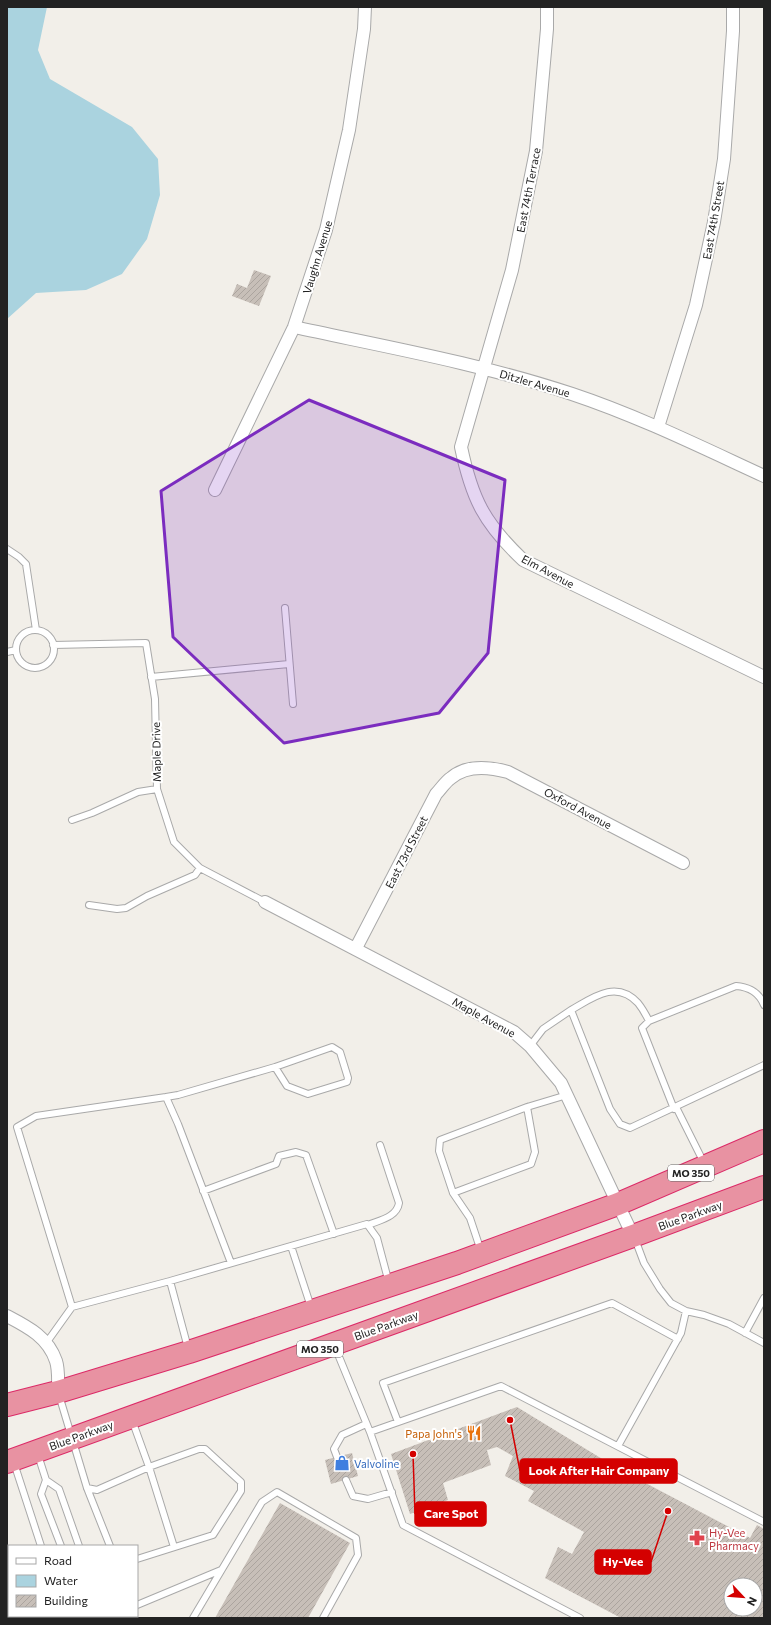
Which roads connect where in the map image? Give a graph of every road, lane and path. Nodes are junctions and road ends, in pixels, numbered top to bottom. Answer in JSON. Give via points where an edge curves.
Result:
{"nodes":[{"id":1,"x":365,"y":7,"type":"edge"},
{"id":2,"x":547,"y":7,"type":"edge"},
{"id":3,"x":733,"y":7,"type":"edge"},
{"id":4,"x":294,"y":327,"type":"junction"},
{"id":5,"x":483,"y":368,"type":"junction"},
{"id":6,"x":658,"y":427,"type":"junction"},
{"id":7,"x":764,"y":476,"type":"edge"},
{"id":8,"x":215,"y":490,"type":"dead end"},
{"id":9,"x":7,"y":549,"type":"edge"},
{"id":10,"x":285,"y":608,"type":"dead end"},
{"id":11,"x":36,"y":630,"type":"junction"},
{"id":12,"x":53,"y":645,"type":"junction"},
{"id":13,"x":16,"y":650,"type":"junction"},
{"id":14,"x":7,"y":652,"type":"edge"},
{"id":15,"x":289,"y":664,"type":"junction"},
{"id":16,"x":151,"y":677,"type":"junction"},
{"id":17,"x":764,"y":677,"type":"edge"},
{"id":18,"x":293,"y":704,"type":"dead end"},
{"id":19,"x":470,"y":769,"type":"joint"},
{"id":20,"x":157,"y":789,"type":"junction"},
{"id":21,"x":72,"y":820,"type":"dead end"},
{"id":22,"x":683,"y":863,"type":"dead end"},
{"id":23,"x":200,"y":868,"type":"junction"},
{"id":24,"x":265,"y":902,"type":"joint"},
{"id":25,"x":89,"y":905,"type":"dead end"},
{"id":26,"x":356,"y":948,"type":"junction"},
{"id":27,"x":764,"y":1005,"type":"edge"},
{"id":28,"x":571,"y":1010,"type":"junction"},
{"id":29,"x":649,"y":1021,"type":"junction"},
{"id":30,"x":530,"y":1046,"type":"junction"},
{"id":31,"x":764,"y":1065,"type":"edge"},
{"id":32,"x":275,"y":1067,"type":"junction"},
{"id":33,"x":567,"y":1095,"type":"junction"},
{"id":34,"x":166,"y":1097,"type":"junction"},
{"id":35,"x":527,"y":1107,"type":"junction"},
{"id":36,"x":675,"y":1108,"type":"junction"},
{"id":37,"x":764,"y":1141,"type":"edge"},
{"id":38,"x":380,"y":1146,"type":"dead end"},
{"id":39,"x":705,"y":1166,"type":"junction"},
{"id":40,"x":764,"y":1187,"type":"edge"},
{"id":41,"x":203,"y":1191,"type":"junction"},
{"id":42,"x":453,"y":1193,"type":"junction"},
{"id":43,"x":618,"y":1204,"type":"junction"},
{"id":44,"x":368,"y":1225,"type":"junction"},
{"id":45,"x":334,"y":1234,"type":"junction"},
{"id":46,"x":633,"y":1236,"type":"junction"},
{"id":47,"x":291,"y":1246,"type":"junction"},
{"id":48,"x":482,"y":1254,"type":"junction"},
{"id":49,"x":231,"y":1263,"type":"junction"},
{"id":50,"x":170,"y":1280,"type":"junction"},
{"id":51,"x":390,"y":1286,"type":"junction"},
{"id":52,"x":764,"y":1298,"type":"edge"},
{"id":53,"x":72,"y":1307,"type":"junction"},
{"id":54,"x":686,"y":1311,"type":"junction"},
{"id":55,"x":313,"y":1312,"type":"junction"},
{"id":56,"x":7,"y":1316,"type":"edge"},
{"id":57,"x":745,"y":1333,"type":"junction"},
{"id":58,"x":678,"y":1339,"type":"junction"},
{"id":59,"x":47,"y":1342,"type":"junction"},
{"id":60,"x":334,"y":1344,"type":"junction"},
{"id":61,"x":764,"y":1344,"type":"edge"},
{"id":62,"x":189,"y":1352,"type":"junction"},
{"id":63,"x":58,"y":1392,"type":"junction"},
{"id":64,"x":7,"y":1405,"type":"edge"},
{"id":65,"x":131,"y":1417,"type":"junction"},
{"id":66,"x":398,"y":1422,"type":"junction"},
{"id":67,"x":366,"y":1424,"type":"junction"},
{"id":68,"x":370,"y":1432,"type":"junction"},
{"id":69,"x":72,"y":1438,"type":"junction"},
{"id":70,"x":618,"y":1446,"type":"junction"},
{"id":71,"x":36,"y":1451,"type":"junction"},
{"id":72,"x":337,"y":1457,"type":"dead end"},
{"id":73,"x":10,"y":1461,"type":"edge"},
{"id":74,"x":149,"y":1467,"type":"junction"},
{"id":75,"x":46,"y":1480,"type":"junction"},
{"id":76,"x":346,"y":1480,"type":"dead end"},
{"id":77,"x":88,"y":1488,"type":"junction"},
{"id":78,"x":392,"y":1492,"type":"junction"},
{"id":79,"x":764,"y":1522,"type":"edge"},
{"id":80,"x":41,"y":1545,"type":"edge"},
{"id":81,"x":61,"y":1545,"type":"edge"},
{"id":82,"x":79,"y":1545,"type":"edge"},
{"id":83,"x":110,"y":1545,"type":"edge"},
{"id":84,"x":174,"y":1547,"type":"junction"},
{"id":85,"x":138,"y":1559,"type":"edge"},
{"id":86,"x":221,"y":1570,"type":"junction"},
{"id":87,"x":138,"y":1605,"type":"edge"},
{"id":88,"x":193,"y":1618,"type":"edge"},
{"id":89,"x":323,"y":1618,"type":"edge"},
{"id":90,"x":580,"y":1618,"type":"edge"}],
"edges":[{"from":1,"to":4,"type":"street","name":"Vaughn Avenue","via":[[350,130],[326,230]]},
{"from":2,"to":5,"type":"street","name":"East 74th Terrace","via":[[536,151],[512,270]]},
{"from":3,"to":6,"type":"street","name":"East 74th Street","via":[[724,159],[714,222],[696,305]]},
{"from":4,"to":5,"type":"street","name":"Ditzler Avenue"},
{"from":4,"to":8,"type":"street","name":"Vaughn Avenue"},
{"from":5,"to":6,"type":"street","name":"Ditzler Avenue","via":[[572,394]]},
{"from":5,"to":17,"type":"street","name":"Elm Avenue","via":[[461,447],[475,498],[504,542],[523,560]]},
{"from":6,"to":7,"type":"street","name":"Ditzler Avenue"},
{"from":9,"to":11,"type":"lane","via":[[26,564]]},
{"from":10,"to":15,"type":"lane"},
{"from":11,"to":12,"type":"lane","via":[[47,635]]},
{"from":11,"to":13,"type":"lane","via":[[24,634]]},
{"from":12,"to":13,"type":"lane","via":[[52,658],[37,668],[25,666],[20,662]]},
{"from":12,"to":16,"type":"lane","name":"Maple Drive","via":[[146,643]]},
{"from":13,"to":14,"type":"lane"},
{"from":15,"to":16,"type":"lane"},
{"from":15,"to":18,"type":"lane"},
{"from":16,"to":20,"type":"lane","name":"Maple Drive","via":[[155,699]]},
{"from":19,"to":22,"type":"street","name":"Oxford Avenue","via":[[491,767],[508,772]]},
{"from":19,"to":26,"type":"street","name":"East 73rd Street","via":[[452,777],[436,794]]},
{"from":20,"to":21,"type":"lane","via":[[138,792]]},
{"from":20,"to":23,"type":"lane","name":"Maple Drive","via":[[174,842]]},
{"from":23,"to":24,"type":"lane","name":"Maple Drive"},
{"from":23,"to":25,"type":"lane","via":[[195,875],[126,908]]},
{"from":24,"to":26,"type":"street","name":"Maple Avenue"},
{"from":26,"to":30,"type":"street","name":"Maple Avenue","via":[[514,1032]]},
{"from":27,"to":29,"type":"lane","via":[[754,991],[746,986],[736,986]]},
{"from":28,"to":29,"type":"lane","via":[[601,993],[615,991],[634,998]]},
{"from":28,"to":30,"type":"lane","via":[[543,1029]]},
{"from":28,"to":36,"type":"lane","via":[[610,1109],[620,1124],[630,1128]]},
{"from":29,"to":36,"type":"lane","via":[[642,1028]]},
{"from":30,"to":33,"type":"street","name":"Maple Avenue","via":[[561,1083]]},
{"from":31,"to":36,"type":"lane"},
{"from":32,"to":32,"type":"lane","via":[[287,1086],[308,1094],[347,1082],[348,1078],[340,1052],[332,1047]]},
{"from":32,"to":34,"type":"lane"},
{"from":33,"to":35,"type":"lane"},
{"from":33,"to":43,"type":"street","name":"Maple Avenue"},
{"from":34,"to":41,"type":"lane"},
{"from":34,"to":53,"type":"lane","via":[[36,1116],[17,1127]]},
{"from":35,"to":42,"type":"lane","via":[[535,1152],[531,1164]]},
{"from":35,"to":42,"type":"lane","via":[[440,1140],[439,1152]]},
{"from":36,"to":39,"type":"lane"},
{"from":37,"to":39,"type":"highway","number":"MO 350"},
{"from":38,"to":44,"type":"lane","via":[[399,1203],[394,1214]]},
{"from":39,"to":43,"type":"highway","number":"MO 350"},
{"from":40,"to":46,"type":"highway","name":"Blue Parkway","number":"MO 350"},
{"from":41,"to":45,"type":"lane","via":[[276,1164],[279,1156],[296,1152],[306,1155]]},
{"from":41,"to":49,"type":"lane"},
{"from":42,"to":48,"type":"lane","via":[[470,1218]]},
{"from":43,"to":46,"type":"street","name":"Maple Avenue"},
{"from":43,"to":48,"type":"highway","number":"MO 350"},
{"from":44,"to":45,"type":"lane"},
{"from":44,"to":51,"type":"lane","via":[[377,1238]]},
{"from":45,"to":47,"type":"lane"},
{"from":46,"to":54,"type":"lane","via":[[644,1263],[660,1289],[671,1303]]},
{"from":46,"to":60,"type":"highway","name":"Blue Parkway","number":"MO 350"},
{"from":47,"to":49,"type":"lane"},
{"from":47,"to":55,"type":"lane"},
{"from":48,"to":51,"type":"highway","number":"MO 350"},
{"from":49,"to":50,"type":"lane"},
{"from":50,"to":53,"type":"lane"},
{"from":50,"to":62,"type":"lane"},
{"from":51,"to":55,"type":"highway","number":"MO 350"},
{"from":52,"to":57,"type":"lane"},
{"from":53,"to":59,"type":"lane"},
{"from":54,"to":57,"type":"lane","via":[[716,1320]]},
{"from":54,"to":58,"type":"lane"},
{"from":55,"to":62,"type":"highway","number":"MO 350"},
{"from":56,"to":59,"type":"street","via":[[30,1328]]},
{"from":57,"to":61,"type":"lane"},
{"from":58,"to":66,"type":"lane","via":[[612,1303],[383,1383]]},
{"from":58,"to":70,"type":"lane"},
{"from":59,"to":63,"type":"street","via":[[56,1361]]},
{"from":60,"to":65,"type":"highway","name":"Blue Parkway","number":"MO 350"},
{"from":60,"to":67,"type":"lane"},
{"from":62,"to":63,"type":"highway","number":"MO 350"},
{"from":63,"to":64,"type":"highway","number":"MO 350"},
{"from":63,"to":69,"type":"lane"},
{"from":65,"to":69,"type":"highway","name":"Blue Parkway","number":"MO 350"},
{"from":65,"to":74,"type":"lane"},
{"from":66,"to":68,"type":"lane"},
{"from":66,"to":70,"type":"lane","via":[[501,1386]]},
{"from":67,"to":68,"type":"lane"},
{"from":67,"to":72,"type":"lane","via":[[342,1435],[334,1449]]},
{"from":68,"to":78,"type":"lane"},
{"from":69,"to":71,"type":"highway","name":"Blue Parkway","number":"MO 350"},
{"from":69,"to":77,"type":"lane"},
{"from":70,"to":79,"type":"lane"},
{"from":71,"to":73,"type":"highway","name":"Blue Parkway","number":"MO 350"},
{"from":71,"to":75,"type":"lane"},
{"from":73,"to":80,"type":"lane"},
{"from":74,"to":77,"type":"lane","via":[[97,1490]]},
{"from":74,"to":84,"type":"lane"},
{"from":74,"to":84,"type":"lane","via":[[205,1449],[241,1482],[241,1492],[214,1535]]},
{"from":75,"to":81,"type":"lane","via":[[41,1494]]},
{"from":75,"to":82,"type":"lane","via":[[59,1489]]},
{"from":76,"to":78,"type":"lane","via":[[353,1496],[368,1499]]},
{"from":77,"to":83,"type":"lane"},
{"from":78,"to":90,"type":"lane","via":[[403,1524]]},
{"from":84,"to":85,"type":"lane"},
{"from":86,"to":87,"type":"lane"},
{"from":86,"to":88,"type":"lane"},
{"from":86,"to":89,"type":"lane","via":[[262,1502],[277,1492],[356,1538],[358,1555]]}]}
